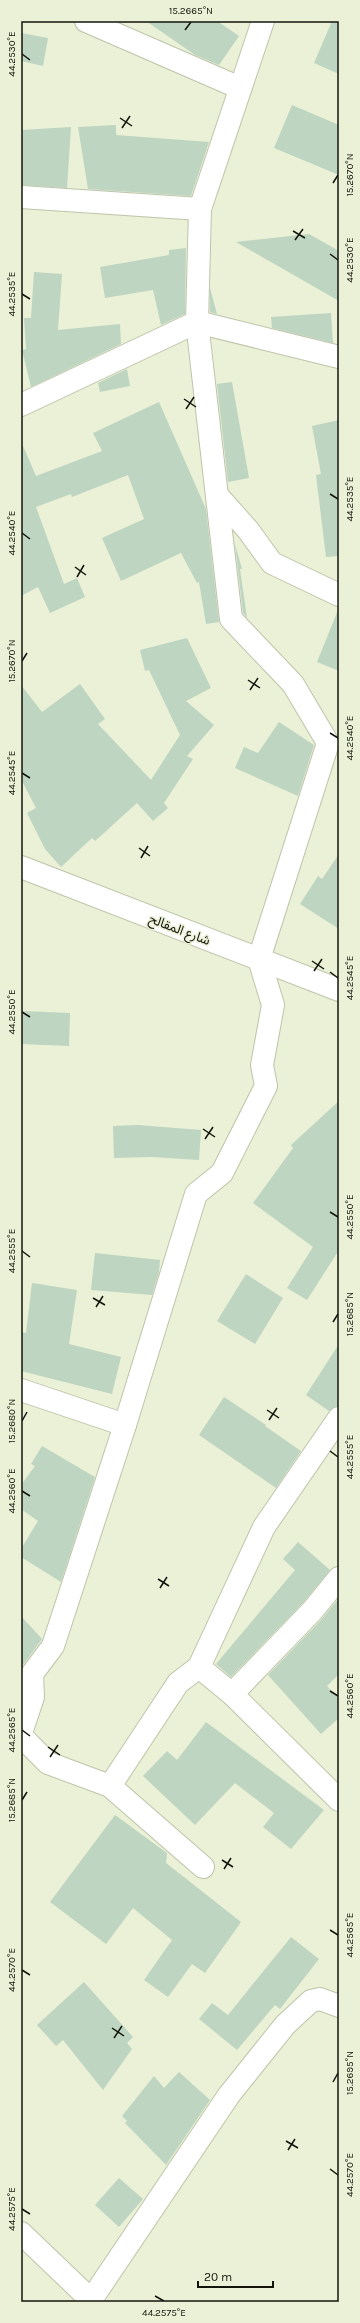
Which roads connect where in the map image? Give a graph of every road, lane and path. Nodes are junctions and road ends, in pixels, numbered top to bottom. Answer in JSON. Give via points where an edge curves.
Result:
{"nodes":[{"id":1,"x":86,"y":21,"type":"edge"},
{"id":2,"x":263,"y":21,"type":"edge"},
{"id":3,"x":240,"y":88,"type":"junction"},
{"id":4,"x":21,"y":197,"type":"edge"},
{"id":5,"x":200,"y":209,"type":"junction"},
{"id":6,"x":197,"y":322,"type":"junction"},
{"id":7,"x":339,"y":357,"type":"edge"},
{"id":8,"x":21,"y":404,"type":"edge"},
{"id":9,"x":217,"y":495,"type":"junction"},
{"id":10,"x":339,"y":595,"type":"edge"},
{"id":11,"x":21,"y":867,"type":"edge"},
{"id":12,"x":260,"y":959,"type":"junction"},
{"id":13,"x":339,"y":990,"type":"edge"},
{"id":14,"x":21,"y":1390,"type":"edge"},
{"id":15,"x":339,"y":1418,"type":"edge"},
{"id":16,"x":125,"y":1425,"type":"junction"},
{"id":17,"x":339,"y":1578,"type":"edge"},
{"id":18,"x":199,"y":1667,"type":"junction"},
{"id":19,"x":232,"y":1694,"type":"junction"},
{"id":20,"x":21,"y":1735,"type":"edge"},
{"id":21,"x":110,"y":1786,"type":"junction"},
{"id":22,"x":339,"y":1800,"type":"edge"},
{"id":23,"x":203,"y":1867,"type":"dead end"},
{"id":24,"x":339,"y":2006,"type":"edge"},
{"id":25,"x":21,"y":2233,"type":"edge"},
{"id":26,"x":92,"y":2301,"type":"edge"}],
"edges":[{"from":1,"to":3,"type":"street"},
{"from":2,"to":3,"type":"street"},
{"from":3,"to":5,"type":"street"},
{"from":4,"to":5,"type":"street"},
{"from":5,"to":6,"type":"street"},
{"from":6,"to":7,"type":"street"},
{"from":6,"to":8,"type":"street"},
{"from":6,"to":9,"type":"street"},
{"from":9,"to":10,"type":"street","via":[[272,562]]},
{"from":9,"to":12,"type":"street","via":[[231,619],[292,684],[328,743]]},
{"from":11,"to":12,"type":"street","name":"شارع المقالح"},
{"from":12,"to":13,"type":"street","name":"شارع المقالح"},
{"from":12,"to":16,"type":"street","via":[[273,1005],[262,1065],[266,1086],[222,1173],[196,1194]]},
{"from":14,"to":16,"type":"street"},
{"from":15,"to":18,"type":"street","via":[[264,1527]]},
{"from":16,"to":20,"type":"street","via":[[53,1646],[32,1674],[33,1697]]},
{"from":17,"to":19,"type":"street","via":[[312,1611]]},
{"from":18,"to":19,"type":"street"},
{"from":18,"to":21,"type":"street","via":[[178,1683]]},
{"from":19,"to":22,"type":"street"},
{"from":20,"to":21,"type":"street","via":[[48,1763]]},
{"from":21,"to":23,"type":"street"},
{"from":24,"to":26,"type":"street","via":[[320,1999],[311,2001],[285,2025],[229,2095]]},
{"from":25,"to":26,"type":"street"}]}
